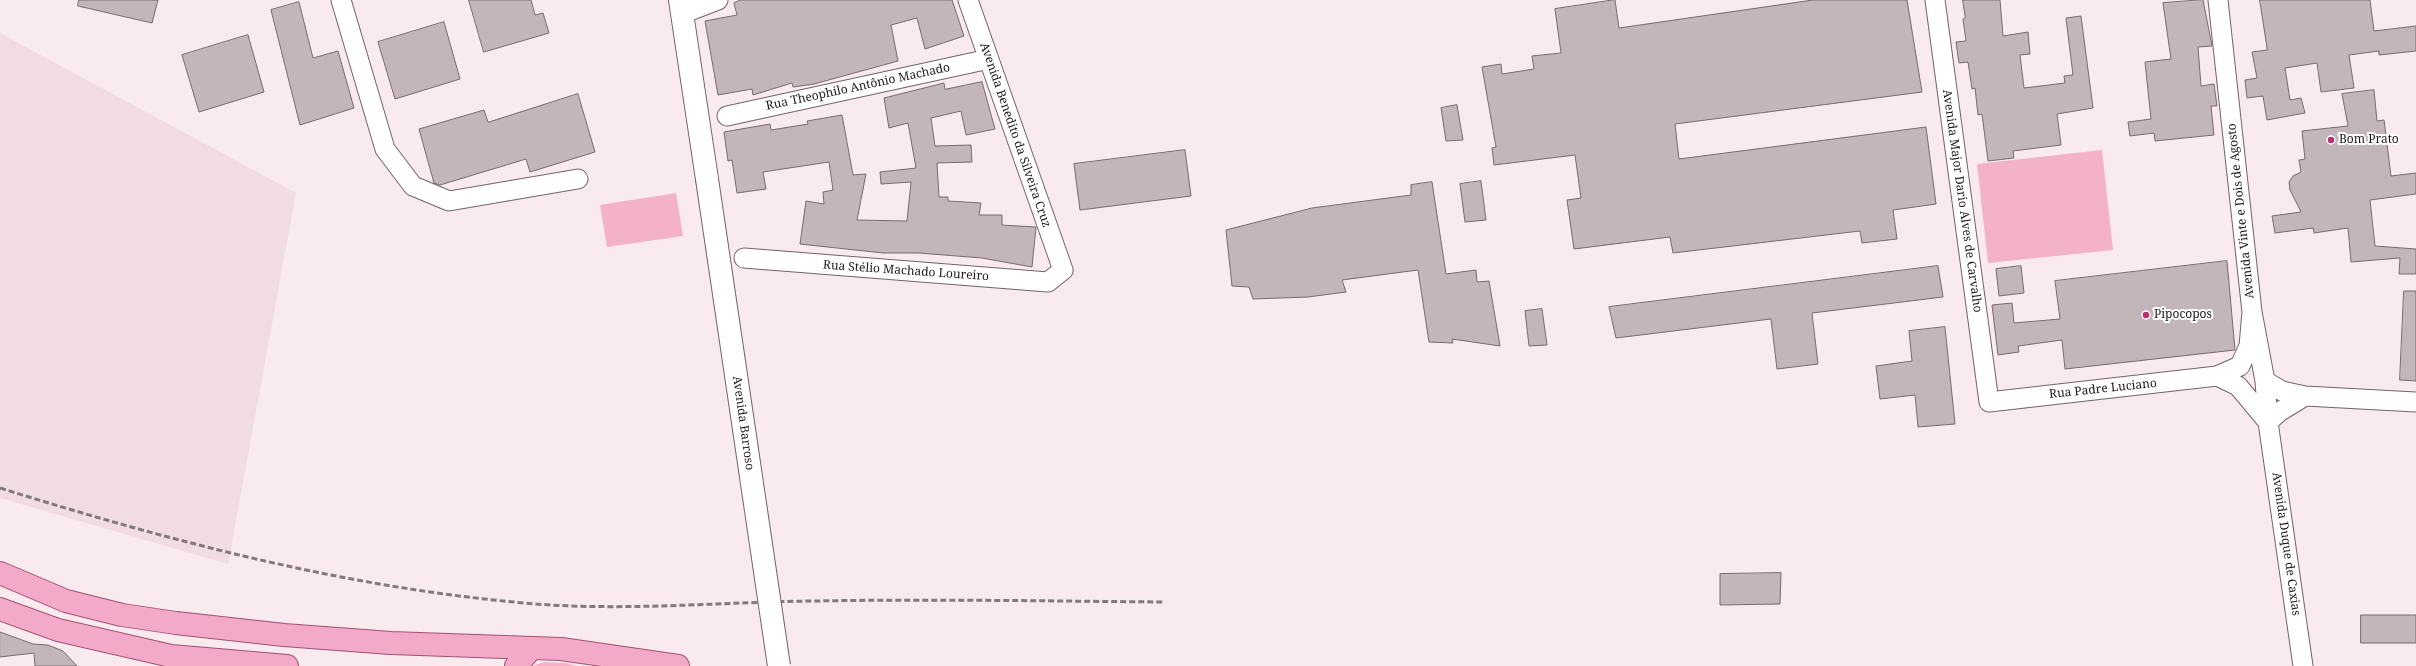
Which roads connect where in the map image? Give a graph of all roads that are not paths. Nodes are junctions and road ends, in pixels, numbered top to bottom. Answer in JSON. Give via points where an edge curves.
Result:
{"nodes":[{"id":1,"x":341,"y":0,"type":"edge"},
{"id":2,"x":718,"y":0,"type":"edge"},
{"id":3,"x":968,"y":0,"type":"edge"},
{"id":4,"x":1935,"y":0,"type":"edge"},
{"id":5,"x":2218,"y":0,"type":"edge"},
{"id":6,"x":681,"y":7,"type":"edge"},
{"id":7,"x":989,"y":59,"type":"junction"},
{"id":8,"x":727,"y":116,"type":"dead end"},
{"id":9,"x":578,"y":179,"type":"dead end"},
{"id":10,"x":744,"y":258,"type":"dead end"},
{"id":11,"x":1063,"y":270,"type":"joint"},
{"id":12,"x":2252,"y":312,"type":"junction"},
{"id":13,"x":2217,"y":376,"type":"junction"},
{"id":14,"x":2265,"y":381,"type":"junction"},
{"id":15,"x":2305,"y":396,"type":"junction"},
{"id":16,"x":1989,"y":402,"type":"joint"},
{"id":17,"x":2416,"y":402,"type":"edge"},
{"id":18,"x":2268,"y":422,"type":"junction"},
{"id":19,"x":0,"y":573,"type":"edge"},
{"id":20,"x":0,"y":609,"type":"edge"},
{"id":21,"x":531,"y":649,"type":"junction"},
{"id":22,"x":592,"y":659,"type":"edge"},
{"id":23,"x":172,"y":661,"type":"edge"},
{"id":24,"x":287,"y":666,"type":"edge"},
{"id":25,"x":516,"y":666,"type":"edge"},
{"id":26,"x":678,"y":666,"type":"edge"},
{"id":27,"x":779,"y":666,"type":"edge"},
{"id":28,"x":2303,"y":666,"type":"edge"}],
"edges":[{"from":1,"to":9,"type":"street","via":[[385,149],[413,186],[449,201]]},
{"from":2,"to":6,"type":"street"},
{"from":3,"to":7,"type":"street","name":"Avenida Benedito da Silveira Cruz"},
{"from":4,"to":16,"type":"street","name":"Avenida Major Dario Alves de Carvalho"},
{"from":5,"to":12,"type":"street","name":"Avenida Vinte e Dois de Agosto"},
{"from":6,"to":27,"type":"street","name":"Avenida Barroso","bridge":true},
{"from":7,"to":8,"type":"street","name":"Rua Theophilo Antônio Machado"},
{"from":7,"to":11,"type":"street","name":"Avenida Benedito da Silveira Cruz"},
{"from":10,"to":11,"type":"street","name":"Rua Stélio Machado Loureiro","via":[[1048,282]]},
{"from":12,"to":13,"type":"street","name":"Rua Padre Luciano","via":[[2249,346],[2240,366]]},
{"from":12,"to":14,"type":"street","name":"Avenida Vinte e Dois de Agosto"},
{"from":13,"to":16,"type":"street","name":"Rua Padre Luciano"},
{"from":13,"to":18,"type":"street","via":[[2238,386]]},
{"from":14,"to":15,"type":"street","via":[[2282,391]]},
{"from":14,"to":18,"type":"street","name":"Avenida Vinte e Dois de Agosto"},
{"from":15,"to":17,"type":"street"},
{"from":15,"to":18,"type":"street"},
{"from":18,"to":28,"type":"street","name":"Avenida Duque de Caxias"},
{"from":19,"to":21,"type":"main road","via":[[66,601],[122,615],[168,622],[292,636]]},
{"from":20,"to":23,"type":"main road","via":[[58,630]]},
{"from":21,"to":22,"type":"main road"},
{"from":21,"to":25,"type":"main road"},
{"from":22,"to":26,"type":"main road"},
{"from":23,"to":24,"type":"main road"}]}
